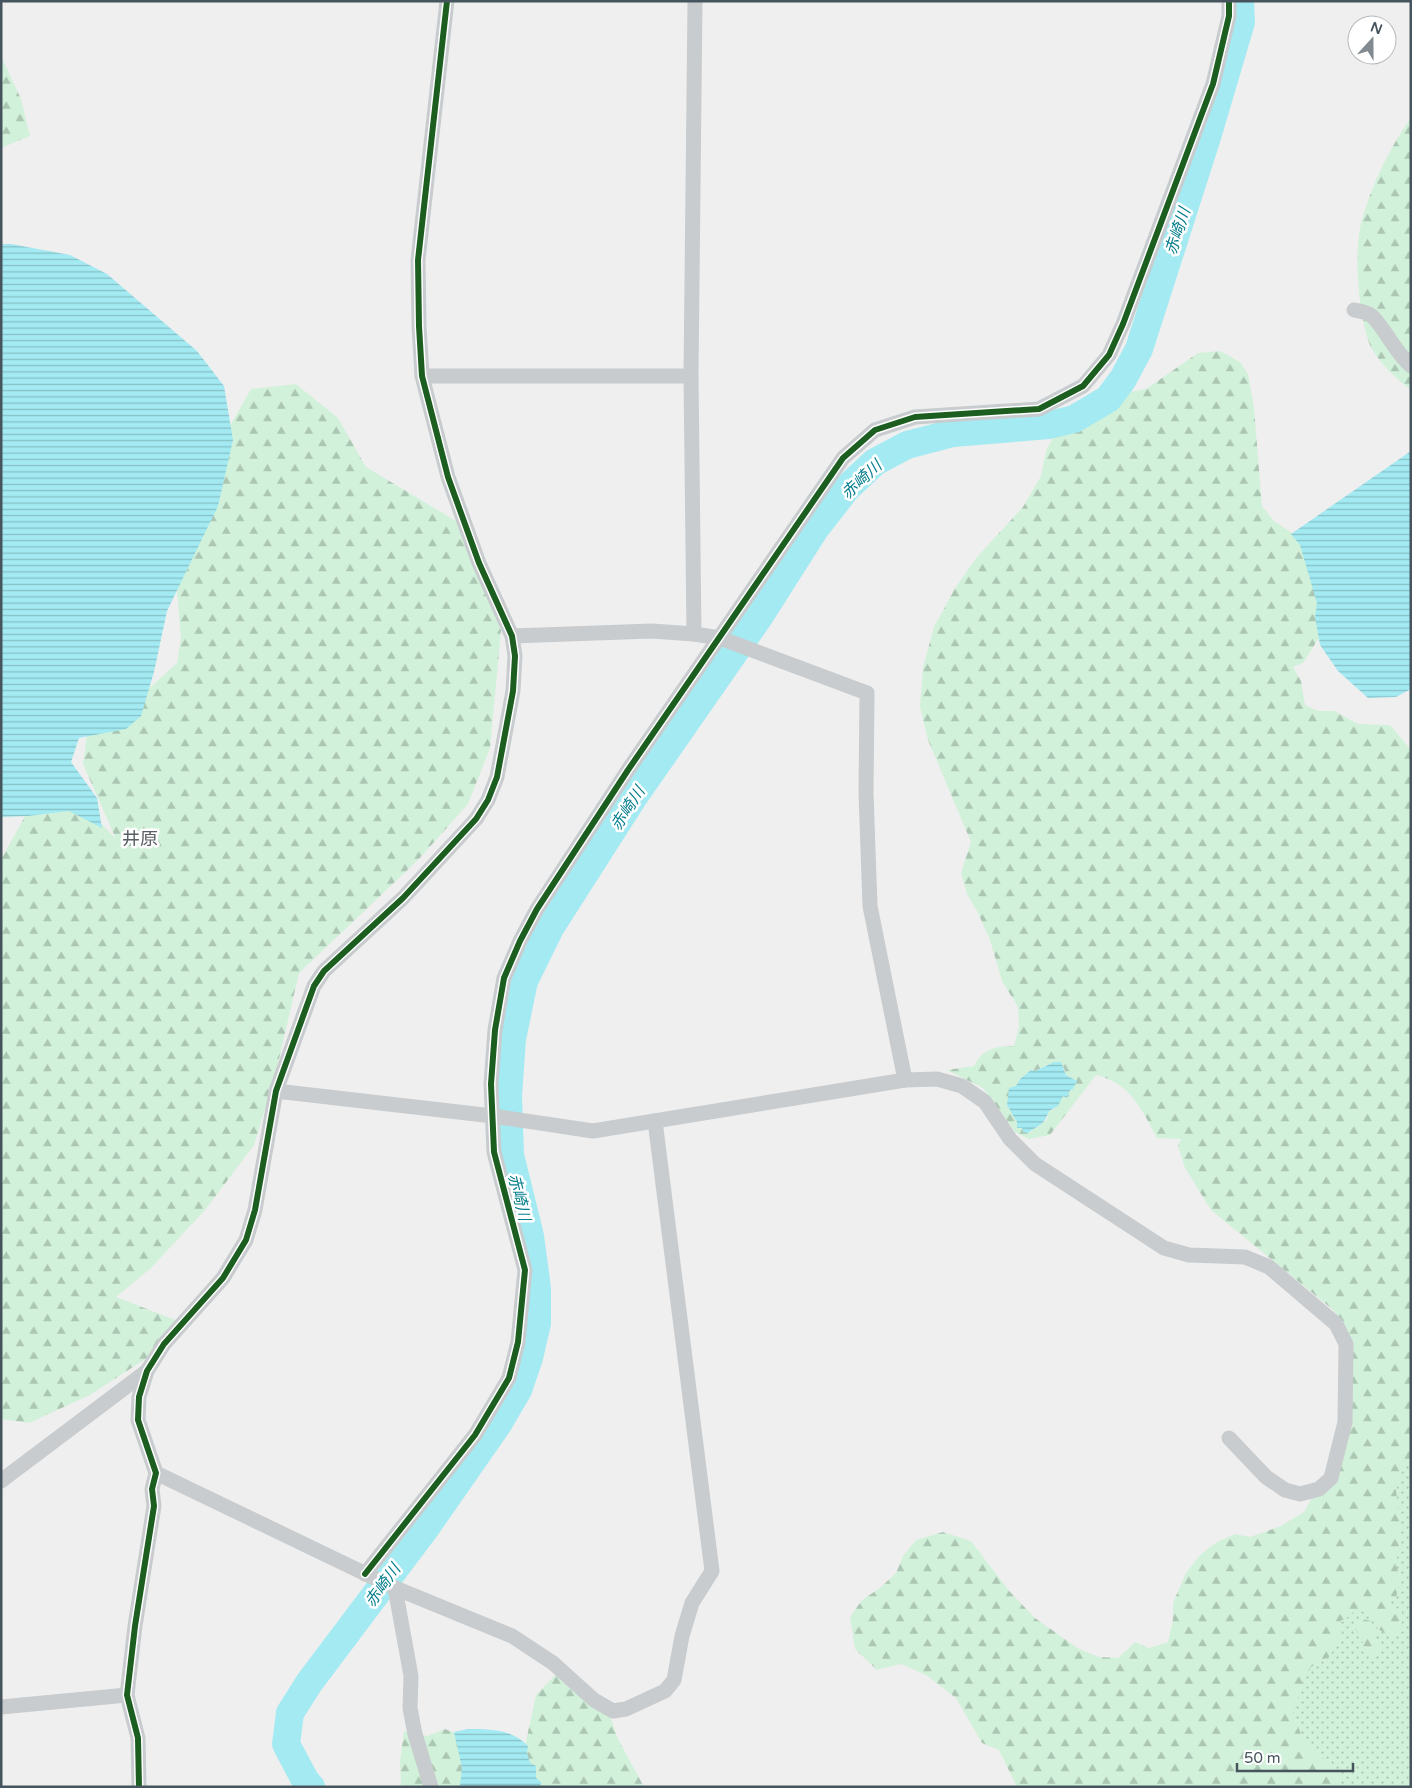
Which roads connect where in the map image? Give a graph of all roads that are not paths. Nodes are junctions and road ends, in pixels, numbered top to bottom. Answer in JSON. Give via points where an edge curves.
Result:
{"nodes":[{"id":1,"x":447,"y":1,"type":"edge"},
{"id":2,"x":695,"y":1,"type":"edge"},
{"id":3,"x":1230,"y":1,"type":"edge"},
{"id":4,"x":1354,"y":310,"type":"dead end"},
{"id":5,"x":1411,"y":366,"type":"edge"},
{"id":6,"x":422,"y":376,"type":"junction"},
{"id":7,"x":691,"y":376,"type":"junction"},
{"id":8,"x":694,"y":634,"type":"junction"},
{"id":9,"x":512,"y":636,"type":"junction"},
{"id":10,"x":720,"y":638,"type":"junction"},
{"id":11,"x":905,"y":1080,"type":"junction"},
{"id":12,"x":276,"y":1091,"type":"junction"},
{"id":13,"x":493,"y":1116,"type":"junction"},
{"id":14,"x":655,"y":1121,"type":"junction"},
{"id":15,"x":147,"y":1371,"type":"junction"},
{"id":16,"x":1229,"y":1438,"type":"dead end"},
{"id":17,"x":156,"y":1473,"type":"junction"},
{"id":18,"x":1,"y":1481,"type":"edge"},
{"id":19,"x":365,"y":1574,"type":"junction"},
{"id":20,"x":395,"y":1588,"type":"junction"},
{"id":21,"x":127,"y":1695,"type":"junction"},
{"id":22,"x":1,"y":1706,"type":"edge"},
{"id":23,"x":138,"y":1787,"type":"edge"},
{"id":24,"x":431,"y":1787,"type":"edge"}],
"edges":[{"from":1,"to":6,"type":"street","via":[[418,260]]},
{"from":2,"to":7,"type":"street"},
{"from":3,"to":10,"type":"street","via":[[1213,84],[1109,355],[1083,386],[1038,409],[915,417],[875,430],[843,458]]},
{"from":4,"to":5,"type":"street","via":[[1372,316],[1398,354]]},
{"from":6,"to":7,"type":"street"},
{"from":6,"to":9,"type":"street","via":[[448,477],[479,563]]},
{"from":7,"to":8,"type":"street"},
{"from":8,"to":9,"type":"street","via":[[652,631]]},
{"from":8,"to":10,"type":"street"},
{"from":9,"to":12,"type":"street","via":[[515,656],[513,691],[505,743],[488,800],[476,819],[404,898],[324,970],[314,986]]},
{"from":10,"to":11,"type":"street","via":[[867,692],[870,906]]},
{"from":10,"to":13,"type":"street","via":[[628,770],[520,941],[504,978],[495,1030],[491,1084]]},
{"from":11,"to":14,"type":"street"},
{"from":11,"to":16,"type":"street","via":[[937,1079],[962,1086],[985,1102],[1010,1139],[1035,1164],[1164,1248],[1189,1255],[1245,1258],[1269,1267],[1336,1324],[1346,1344],[1345,1422],[1331,1478],[1309,1492],[1300,1494],[1285,1490],[1266,1477]]},
{"from":12,"to":13,"type":"street"},
{"from":12,"to":15,"type":"street","via":[[255,1210],[246,1240],[223,1278],[164,1344]]},
{"from":13,"to":14,"type":"street","via":[[593,1131]]},
{"from":13,"to":19,"type":"street","via":[[494,1152],[524,1270],[518,1342],[509,1378],[476,1434]]},
{"from":14,"to":20,"type":"street","via":[[712,1571],[692,1602],[674,1680],[665,1691],[626,1709],[613,1711],[594,1700],[553,1663],[512,1636]]},
{"from":15,"to":17,"type":"street","via":[[139,1397],[138,1420]]},
{"from":15,"to":18,"type":"street"},
{"from":17,"to":19,"type":"street"},
{"from":17,"to":21,"type":"street"},
{"from":19,"to":20,"type":"street"},
{"from":20,"to":24,"type":"street","via":[[411,1676],[410,1708]]},
{"from":21,"to":22,"type":"street"},
{"from":21,"to":23,"type":"street","via":[[138,1738]]}]}
